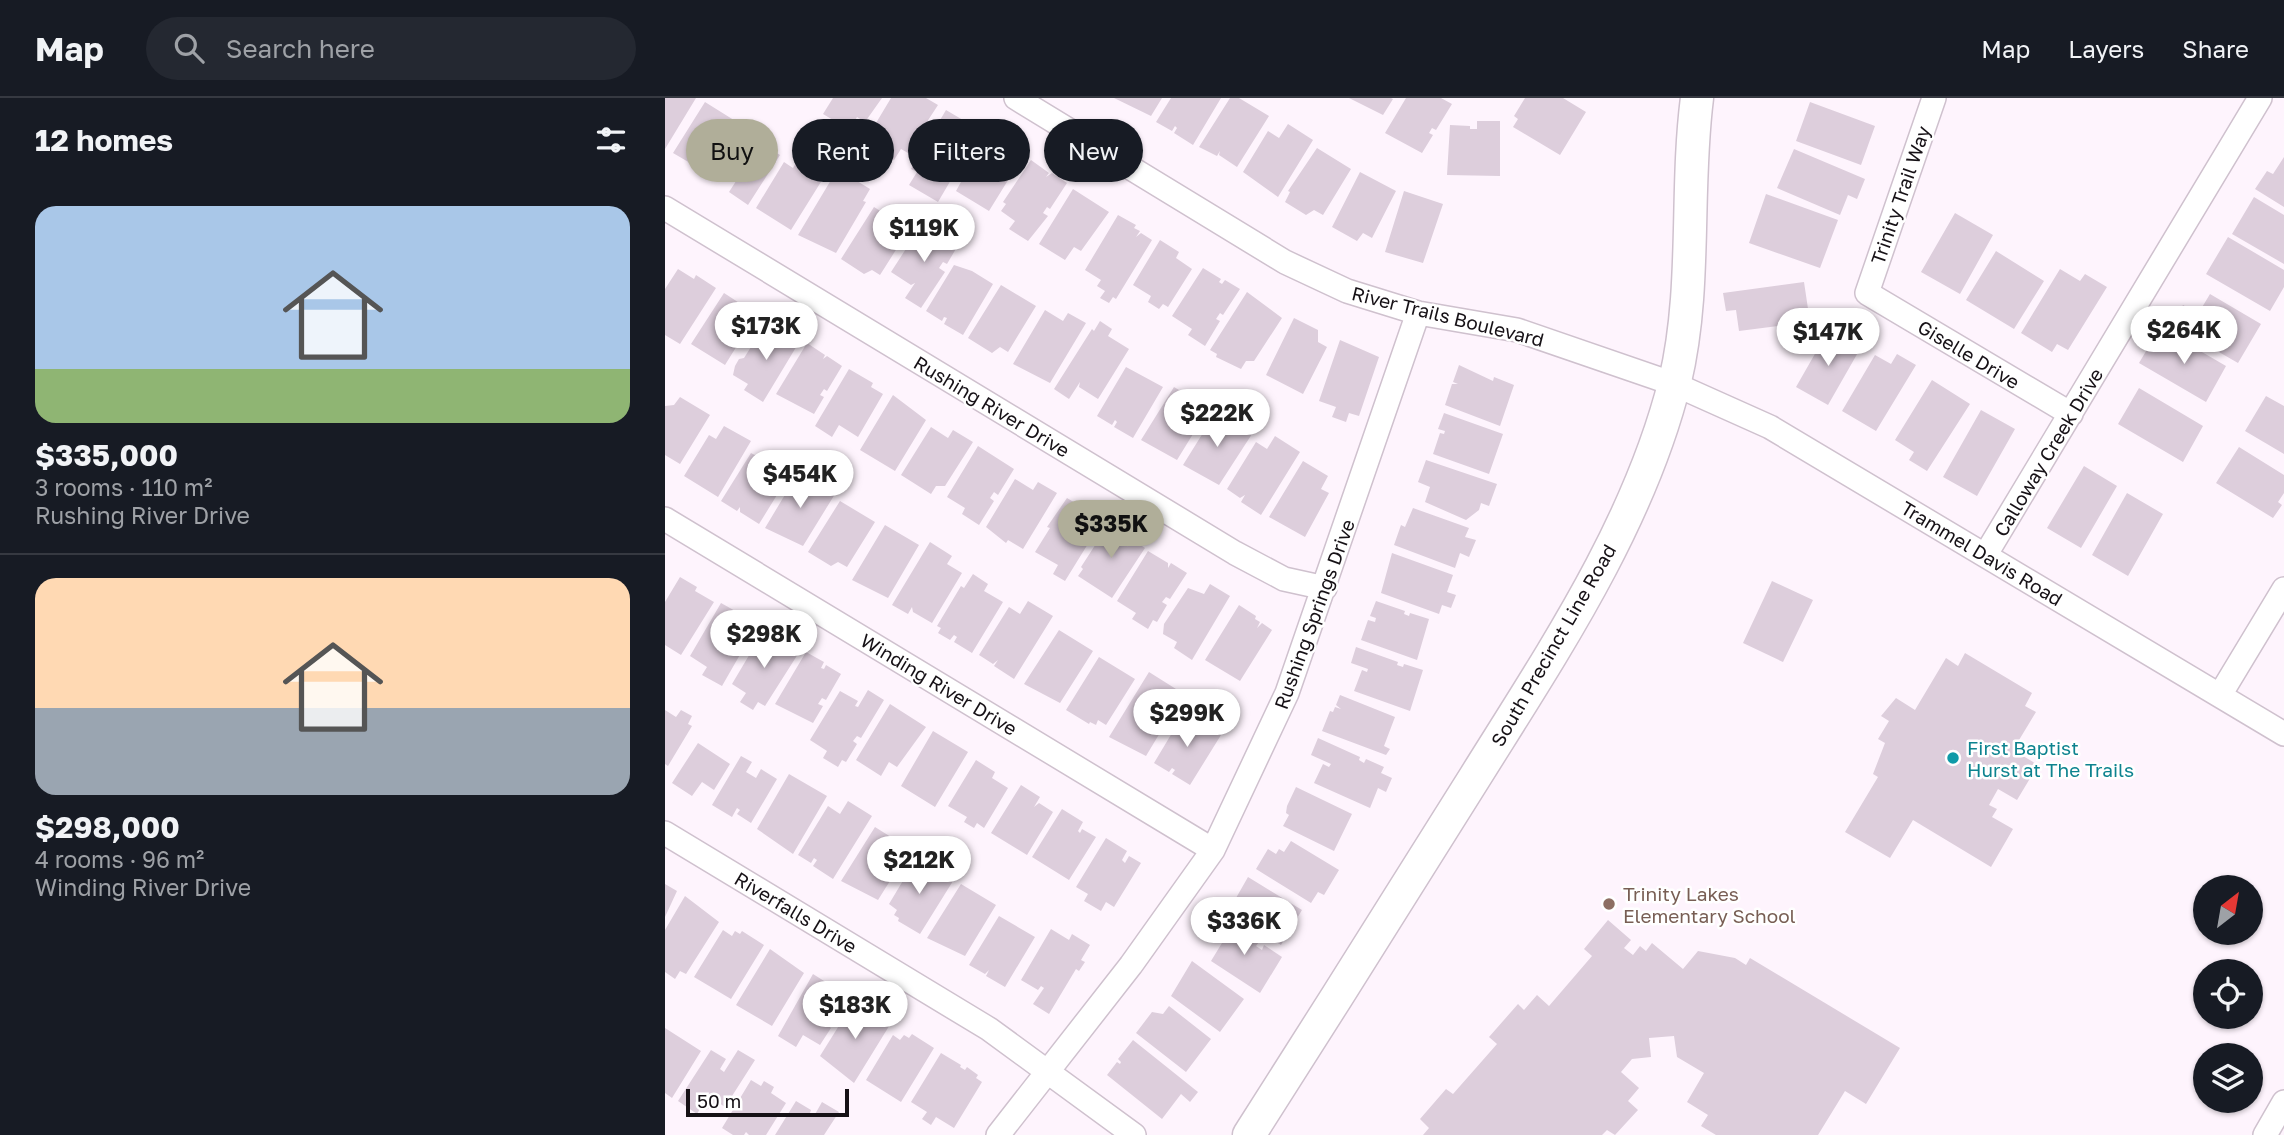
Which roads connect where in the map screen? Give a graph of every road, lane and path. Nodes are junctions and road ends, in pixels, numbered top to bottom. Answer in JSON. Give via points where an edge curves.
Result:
{"nodes":[{"id":1,"x":1016,"y":98,"type":"edge"},
{"id":2,"x":1697,"y":98,"type":"edge"},
{"id":3,"x":1934,"y":98,"type":"edge"},
{"id":4,"x":2260,"y":98,"type":"edge"},
{"id":5,"x":665,"y":208,"type":"edge"},
{"id":6,"x":1867,"y":293,"type":"joint"},
{"id":7,"x":1418,"y":313,"type":"junction"},
{"id":8,"x":1674,"y":384,"type":"junction"},
{"id":9,"x":2071,"y":415,"type":"junction"},
{"id":10,"x":665,"y":519,"type":"edge"},
{"id":11,"x":1986,"y":554,"type":"junction"},
{"id":12,"x":1325,"y":588,"type":"junction"},
{"id":13,"x":2284,"y":589,"type":"edge"},
{"id":14,"x":2220,"y":695,"type":"junction"},
{"id":15,"x":2284,"y":734,"type":"edge"},
{"id":16,"x":665,"y":833,"type":"edge"},
{"id":17,"x":1213,"y":850,"type":"junction"},
{"id":18,"x":1048,"y":1072,"type":"junction"},
{"id":19,"x":2284,"y":1102,"type":"edge"},
{"id":20,"x":998,"y":1135,"type":"edge"},
{"id":21,"x":1134,"y":1135,"type":"edge"},
{"id":22,"x":1249,"y":1135,"type":"edge"},
{"id":23,"x":2265,"y":1135,"type":"edge"}],
"edges":[{"from":1,"to":7,"type":"street","name":"River Trails Boulevard","via":[[1286,262],[1347,291]]},
{"from":2,"to":8,"type":"main road","name":"South Precinct Line Road","via":[[1684,318]]},
{"from":3,"to":6,"type":"street","name":"Trinity Trail Way"},
{"from":4,"to":9,"type":"street","name":"Calloway Creek Drive"},
{"from":5,"to":12,"type":"street","name":"Rushing River Drive","via":[[1235,553],[1284,579]]},
{"from":6,"to":9,"type":"street","name":"Giselle Drive"},
{"from":7,"to":8,"type":"street","name":"River Trails Boulevard","via":[[1517,330]]},
{"from":7,"to":12,"type":"street","name":"Rushing Springs Drive"},
{"from":8,"to":11,"type":"street","name":"Trammel Davis Road","via":[[1770,427]]},
{"from":8,"to":22,"type":"main road","name":"South Precinct Line Road","via":[[1640,492],[1597,574],[1502,734]]},
{"from":9,"to":11,"type":"street","name":"Calloway Creek Drive"},
{"from":10,"to":17,"type":"street","name":"Winding River Drive"},
{"from":11,"to":14,"type":"street","name":"Trammel Davis Road"},
{"from":12,"to":17,"type":"street","name":"Rushing Springs Drive","via":[[1287,693]]},
{"from":13,"to":14,"type":"street"},
{"from":14,"to":15,"type":"street","name":"Trammel Davis Road"},
{"from":16,"to":18,"type":"street","name":"Riverfalls Drive","via":[[989,1029]]},
{"from":17,"to":18,"type":"street","name":"Rushing Springs Drive"},
{"from":18,"to":20,"type":"street","name":"Rushing Springs Drive"},
{"from":18,"to":21,"type":"street","name":"Riverfalls Drive"},
{"from":19,"to":23,"type":"street"}]}
